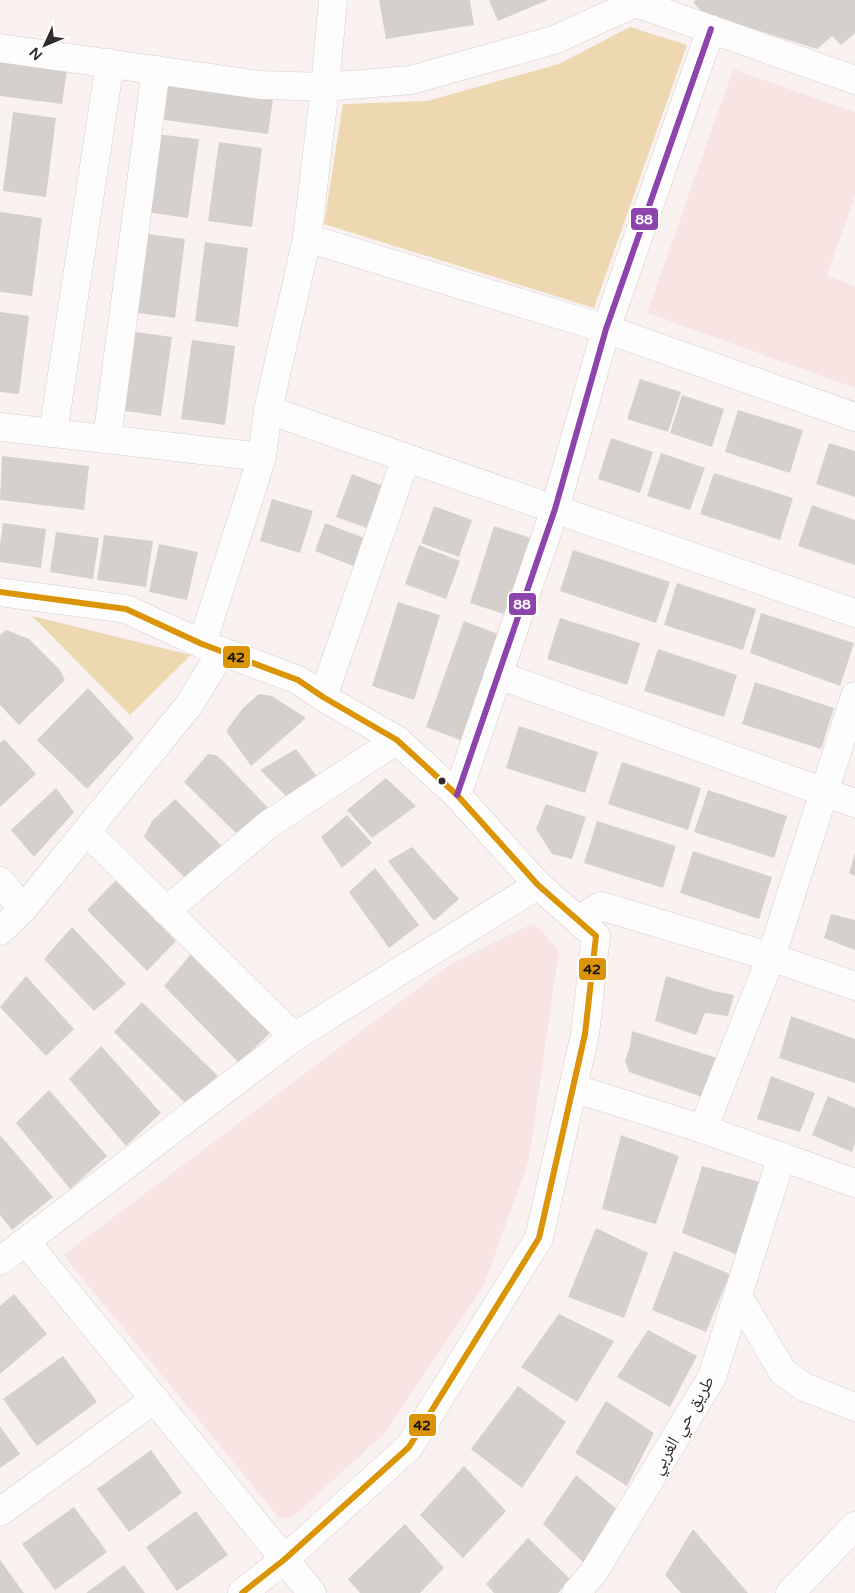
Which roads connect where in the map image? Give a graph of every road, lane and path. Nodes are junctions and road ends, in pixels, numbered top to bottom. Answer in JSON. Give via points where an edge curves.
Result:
{"nodes":[{"id":1,"x":333,"y":0,"type":"edge"},
{"id":2,"x":639,"y":1,"type":"edge"},
{"id":3,"x":711,"y":29,"type":"junction"},
{"id":4,"x":0,"y":48,"type":"edge"},
{"id":5,"x":110,"y":63,"type":"junction"},
{"id":6,"x":156,"y":70,"type":"junction"},
{"id":7,"x":855,"y":80,"type":"edge"},
{"id":8,"x":325,"y":87,"type":"junction"},
{"id":9,"x":307,"y":238,"type":"junction"},
{"id":10,"x":606,"y":329,"type":"junction"},
{"id":11,"x":268,"y":410,"type":"junction"},
{"id":12,"x":855,"y":417,"type":"edge"},
{"id":13,"x":0,"y":427,"type":"edge"},
{"id":14,"x":53,"y":433,"type":"junction"},
{"id":15,"x":106,"y":439,"type":"junction"},
{"id":16,"x":262,"y":457,"type":"junction"},
{"id":17,"x":406,"y":458,"type":"junction"},
{"id":18,"x":555,"y":509,"type":"junction"},
{"id":19,"x":0,"y":592,"type":"edge"},
{"id":20,"x":855,"y":613,"type":"edge"},
{"id":21,"x":212,"y":648,"type":"junction"},
{"id":22,"x":498,"y":675,"type":"junction"},
{"id":23,"x":855,"y":696,"type":"edge"},
{"id":24,"x":323,"y":697,"type":"junction"},
{"id":25,"x":397,"y":740,"type":"junction"},
{"id":26,"x":824,"y":792,"type":"junction"},
{"id":27,"x":457,"y":795,"type":"junction"},
{"id":28,"x":855,"y":803,"type":"edge"},
{"id":29,"x":86,"y":831,"type":"junction"},
{"id":30,"x":0,"y":881,"type":"edge"},
{"id":31,"x":538,"y":885,"type":"junction"},
{"id":32,"x":23,"y":909,"type":"junction"},
{"id":33,"x":166,"y":911,"type":"junction"},
{"id":34,"x":578,"y":920,"type":"junction"},
{"id":35,"x":0,"y":931,"type":"edge"},
{"id":36,"x":771,"y":957,"type":"junction"},
{"id":37,"x":855,"y":986,"type":"edge"},
{"id":38,"x":294,"y":1037,"type":"junction"},
{"id":39,"x":573,"y":1088,"type":"junction"},
{"id":40,"x":703,"y":1128,"type":"junction"},
{"id":41,"x":782,"y":1156,"type":"junction"},
{"id":42,"x":855,"y":1183,"type":"edge"},
{"id":43,"x":26,"y":1242,"type":"junction"},
{"id":44,"x":0,"y":1261,"type":"edge"},
{"id":45,"x":738,"y":1296,"type":"junction"},
{"id":46,"x":155,"y":1399,"type":"junction"},
{"id":47,"x":855,"y":1407,"type":"edge"},
{"id":48,"x":0,"y":1512,"type":"edge"},
{"id":49,"x":855,"y":1526,"type":"edge"},
{"id":50,"x":284,"y":1559,"type":"junction"},
{"id":51,"x":242,"y":1593,"type":"edge"},
{"id":52,"x":312,"y":1593,"type":"edge"},
{"id":53,"x":576,"y":1593,"type":"edge"},
{"id":54,"x":790,"y":1593,"type":"edge"}],
"edges":[{"from":1,"to":8,"type":"street"},
{"from":2,"to":3,"type":"street"},
{"from":2,"to":8,"type":"street","via":[[554,40],[411,80]]},
{"from":3,"to":7,"type":"street"},
{"from":3,"to":10,"type":"street"},
{"from":4,"to":5,"type":"street"},
{"from":5,"to":6,"type":"street"},
{"from":5,"to":14,"type":"street"},
{"from":6,"to":8,"type":"street","via":[[261,85]]},
{"from":6,"to":15,"type":"street"},
{"from":8,"to":9,"type":"street"},
{"from":9,"to":10,"type":"street"},
{"from":9,"to":11,"type":"street"},
{"from":10,"to":12,"type":"street"},
{"from":10,"to":18,"type":"street"},
{"from":11,"to":16,"type":"street"},
{"from":11,"to":17,"type":"street"},
{"from":13,"to":14,"type":"street"},
{"from":14,"to":15,"type":"street"},
{"from":15,"to":16,"type":"street"},
{"from":16,"to":21,"type":"street"},
{"from":17,"to":18,"type":"street"},
{"from":17,"to":24,"type":"street"},
{"from":18,"to":20,"type":"street"},
{"from":18,"to":22,"type":"street"},
{"from":19,"to":21,"type":"street","via":[[126,609]]},
{"from":21,"to":24,"type":"street","via":[[298,680]]},
{"from":21,"to":29,"type":"street","via":[[189,705]]},
{"from":22,"to":26,"type":"street"},
{"from":22,"to":27,"type":"street"},
{"from":23,"to":26,"type":"street"},
{"from":24,"to":25,"type":"street"},
{"from":25,"to":27,"type":"street"},
{"from":25,"to":33,"type":"street","via":[[269,824]]},
{"from":26,"to":28,"type":"street"},
{"from":26,"to":36,"type":"street"},
{"from":27,"to":31,"type":"street"},
{"from":29,"to":32,"type":"street"},
{"from":29,"to":33,"type":"street"},
{"from":30,"to":32,"type":"street"},
{"from":31,"to":34,"type":"street"},
{"from":31,"to":38,"type":"street"},
{"from":32,"to":35,"type":"street"},
{"from":33,"to":38,"type":"street"},
{"from":34,"to":36,"type":"street","via":[[601,906]]},
{"from":34,"to":39,"type":"street","via":[[596,936],[585,1034]]},
{"from":36,"to":37,"type":"street"},
{"from":36,"to":40,"type":"street"},
{"from":38,"to":43,"type":"street"},
{"from":39,"to":40,"type":"street"},
{"from":39,"to":50,"type":"street","via":[[539,1238],[534,1247],[409,1447]]},
{"from":40,"to":41,"type":"street"},
{"from":41,"to":42,"type":"street"},
{"from":41,"to":45,"type":"street","name":"طريق حي الغربي"},
{"from":43,"to":44,"type":"street"},
{"from":43,"to":46,"type":"street"},
{"from":45,"to":47,"type":"street","via":[[783,1372],[804,1387]]},
{"from":45,"to":53,"type":"street","name":"طريق حي الغربي","via":[[712,1377],[594,1572]]},
{"from":46,"to":48,"type":"street"},
{"from":46,"to":50,"type":"street"},
{"from":49,"to":54,"type":"street"},
{"from":50,"to":51,"type":"street"},
{"from":50,"to":52,"type":"street"}]}
